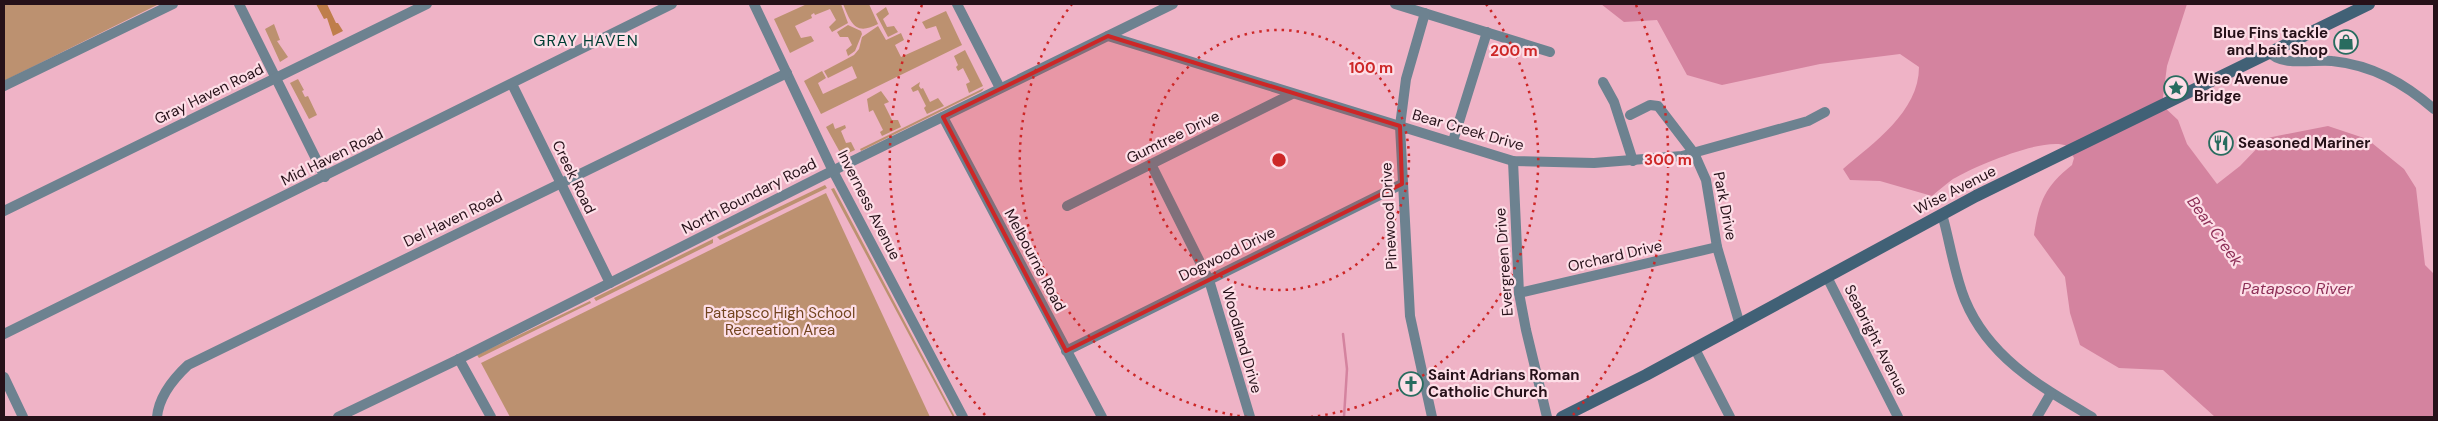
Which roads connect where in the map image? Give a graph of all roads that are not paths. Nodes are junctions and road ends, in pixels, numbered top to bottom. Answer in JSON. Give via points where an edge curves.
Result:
{"nodes":[{"id":1,"x":173,"y":4,"type":"edge"},
{"id":2,"x":239,"y":4,"type":"edge"},
{"id":3,"x":427,"y":4,"type":"edge"},
{"id":4,"x":672,"y":4,"type":"edge"},
{"id":5,"x":754,"y":4,"type":"edge"},
{"id":6,"x":957,"y":4,"type":"edge"},
{"id":7,"x":1173,"y":4,"type":"edge"},
{"id":8,"x":1394,"y":4,"type":"edge"},
{"id":9,"x":2369,"y":4,"type":"edge"},
{"id":10,"x":1425,"y":13,"type":"junction"},
{"id":11,"x":1487,"y":32,"type":"junction"},
{"id":12,"x":1108,"y":36,"type":"junction"},
{"id":13,"x":1550,"y":52,"type":"dead end"},
{"id":14,"x":2270,"y":52,"type":"junction"},
{"id":15,"x":787,"y":73,"type":"junction"},
{"id":16,"x":276,"y":78,"type":"junction"},
{"id":17,"x":1603,"y":82,"type":"dead end"},
{"id":18,"x":512,"y":84,"type":"junction"},
{"id":19,"x":4,"y":86,"type":"edge"},
{"id":20,"x":1000,"y":88,"type":"junction"},
{"id":21,"x":1292,"y":94,"type":"junction"},
{"id":22,"x":2434,"y":109,"type":"edge"},
{"id":23,"x":1824,"y":112,"type":"dead end"},
{"id":24,"x":1630,"y":115,"type":"dead end"},
{"id":25,"x":943,"y":117,"type":"junction"},
{"id":26,"x":1400,"y":126,"type":"junction"},
{"id":27,"x":1453,"y":141,"type":"junction"},
{"id":28,"x":1694,"y":153,"type":"junction"},
{"id":29,"x":1513,"y":161,"type":"junction"},
{"id":30,"x":1633,"y":161,"type":"junction"},
{"id":31,"x":1151,"y":164,"type":"junction"},
{"id":32,"x":833,"y":171,"type":"junction"},
{"id":33,"x":325,"y":177,"type":"junction"},
{"id":34,"x":560,"y":183,"type":"junction"},
{"id":35,"x":1402,"y":184,"type":"junction"},
{"id":36,"x":1067,"y":206,"type":"dead end"},
{"id":37,"x":4,"y":211,"type":"edge"},
{"id":38,"x":1942,"y":214,"type":"junction"},
{"id":39,"x":1717,"y":247,"type":"junction"},
{"id":40,"x":1827,"y":277,"type":"junction"},
{"id":41,"x":1209,"y":280,"type":"junction"},
{"id":42,"x":610,"y":283,"type":"junction"},
{"id":43,"x":1519,"y":293,"type":"junction"},
{"id":44,"x":1740,"y":325,"type":"junction"},
{"id":45,"x":4,"y":334,"type":"edge"},
{"id":46,"x":1695,"y":349,"type":"junction"},
{"id":47,"x":1066,"y":350,"type":"junction"},
{"id":48,"x":460,"y":359,"type":"junction"},
{"id":49,"x":4,"y":377,"type":"edge"},
{"id":50,"x":2051,"y":393,"type":"junction"},
{"id":51,"x":355,"y":414,"type":"edge"},
{"id":52,"x":23,"y":417,"type":"edge"},
{"id":53,"x":157,"y":417,"type":"edge"},
{"id":54,"x":338,"y":417,"type":"edge"},
{"id":55,"x":491,"y":417,"type":"edge"},
{"id":56,"x":963,"y":417,"type":"edge"},
{"id":57,"x":1102,"y":417,"type":"edge"},
{"id":58,"x":1250,"y":417,"type":"edge"},
{"id":59,"x":1432,"y":417,"type":"edge"},
{"id":60,"x":1547,"y":417,"type":"edge"},
{"id":61,"x":1562,"y":417,"type":"edge"},
{"id":62,"x":1730,"y":417,"type":"edge"},
{"id":63,"x":1898,"y":417,"type":"edge"},
{"id":64,"x":2037,"y":417,"type":"edge"},
{"id":65,"x":2092,"y":417,"type":"edge"}],
"edges":[{"from":1,"to":19,"type":"street"},
{"from":2,"to":16,"type":"street"},
{"from":3,"to":16,"type":"street","name":"Gray Haven Road"},
{"from":4,"to":18,"type":"street","name":"Mid Haven Road"},
{"from":5,"to":15,"type":"street","name":"Inverness Avenue"},
{"from":6,"to":20,"type":"street"},
{"from":7,"to":12,"type":"street","name":"North Boundary Road"},
{"from":8,"to":10,"type":"street"},
{"from":9,"to":14,"type":"main road","name":"Wise Avenue"},
{"from":10,"to":11,"type":"street"},
{"from":10,"to":26,"type":"street","name":"Pinewood Drive","via":[[1406,79]]},
{"from":11,"to":13,"type":"street"},
{"from":11,"to":27,"type":"street"},
{"from":12,"to":20,"type":"street","name":"North Boundary Road"},
{"from":12,"to":21,"type":"street","name":"Bear Creek Drive"},
{"from":14,"to":22,"type":"street","via":[[2272,57],[2282,60],[2332,61],[2380,73],[2399,82]]},
{"from":14,"to":38,"type":"main road","name":"Wise Avenue"},
{"from":15,"to":32,"type":"street","name":"Inverness Avenue"},
{"from":15,"to":34,"type":"street","name":"Del Haven Road"},
{"from":16,"to":33,"type":"street"},
{"from":16,"to":37,"type":"street","name":"Gray Haven Road"},
{"from":17,"to":30,"type":"street","via":[[1614,102]]},
{"from":18,"to":33,"type":"street","name":"Mid Haven Road"},
{"from":18,"to":34,"type":"street","name":"Creek Road"},
{"from":20,"to":25,"type":"street","name":"North Boundary Road"},
{"from":21,"to":26,"type":"street","name":"Bear Creek Drive"},
{"from":21,"to":31,"type":"street","name":"Gumtree Drive"},
{"from":23,"to":28,"type":"street","name":"Bear Creek Drive","via":[[1808,121]]},
{"from":24,"to":28,"type":"street","name":"Park Drive","via":[[1650,105],[1658,106]]},
{"from":25,"to":32,"type":"street","name":"North Boundary Road"},
{"from":25,"to":47,"type":"street","name":"Melbourne Road"},
{"from":26,"to":27,"type":"street","name":"Bear Creek Drive"},
{"from":26,"to":35,"type":"street","name":"Pinewood Drive"},
{"from":27,"to":29,"type":"street","name":"Bear Creek Drive"},
{"from":28,"to":30,"type":"street","name":"Bear Creek Drive","via":[[1663,160]]},
{"from":28,"to":39,"type":"street","name":"Park Drive","via":[[1706,180]]},
{"from":29,"to":30,"type":"street","name":"Bear Creek Drive"},
{"from":29,"to":43,"type":"street","name":"Evergreen Drive"},
{"from":31,"to":36,"type":"street","name":"Gumtree Drive"},
{"from":31,"to":41,"type":"street","name":"Woodland Drive"},
{"from":32,"to":42,"type":"street","name":"North Boundary Road"},
{"from":32,"to":56,"type":"street","name":"Inverness Avenue"},
{"from":33,"to":45,"type":"street","name":"Mid Haven Road"},
{"from":34,"to":42,"type":"street","name":"Creek Road"},
{"from":34,"to":53,"type":"street","name":"Del Haven Road","via":[[188,365],[163,395]]},
{"from":35,"to":41,"type":"street","name":"Dogwood Drive"},
{"from":35,"to":59,"type":"street","name":"Pinewood Drive","via":[[1410,316]]},
{"from":38,"to":40,"type":"main road","name":"Wise Avenue"},
{"from":38,"to":50,"type":"street","via":[[1965,298],[1979,325],[2010,362]]},
{"from":39,"to":43,"type":"street","name":"Orchard Drive"},
{"from":39,"to":44,"type":"street","name":"Park Drive"},
{"from":40,"to":44,"type":"main road","name":"Wise Avenue"},
{"from":40,"to":63,"type":"street","name":"Seabright Avenue"},
{"from":41,"to":47,"type":"street","name":"Dogwood Drive"},
{"from":41,"to":58,"type":"street","name":"Woodland Drive"},
{"from":42,"to":48,"type":"street","name":"North Boundary Road"},
{"from":43,"to":60,"type":"street","name":"Evergreen Drive"},
{"from":44,"to":46,"type":"main road","name":"Wise Avenue"},
{"from":46,"to":61,"type":"main road","name":"Wise Avenue"},
{"from":46,"to":62,"type":"street"},
{"from":47,"to":57,"type":"street","name":"Melbourne Road"},
{"from":48,"to":51,"type":"street","name":"North Boundary Road"},
{"from":48,"to":55,"type":"street"},
{"from":49,"to":52,"type":"street"},
{"from":50,"to":64,"type":"street"},
{"from":50,"to":65,"type":"street"},
{"from":51,"to":54,"type":"street","name":"North Boundary Road"}]}
